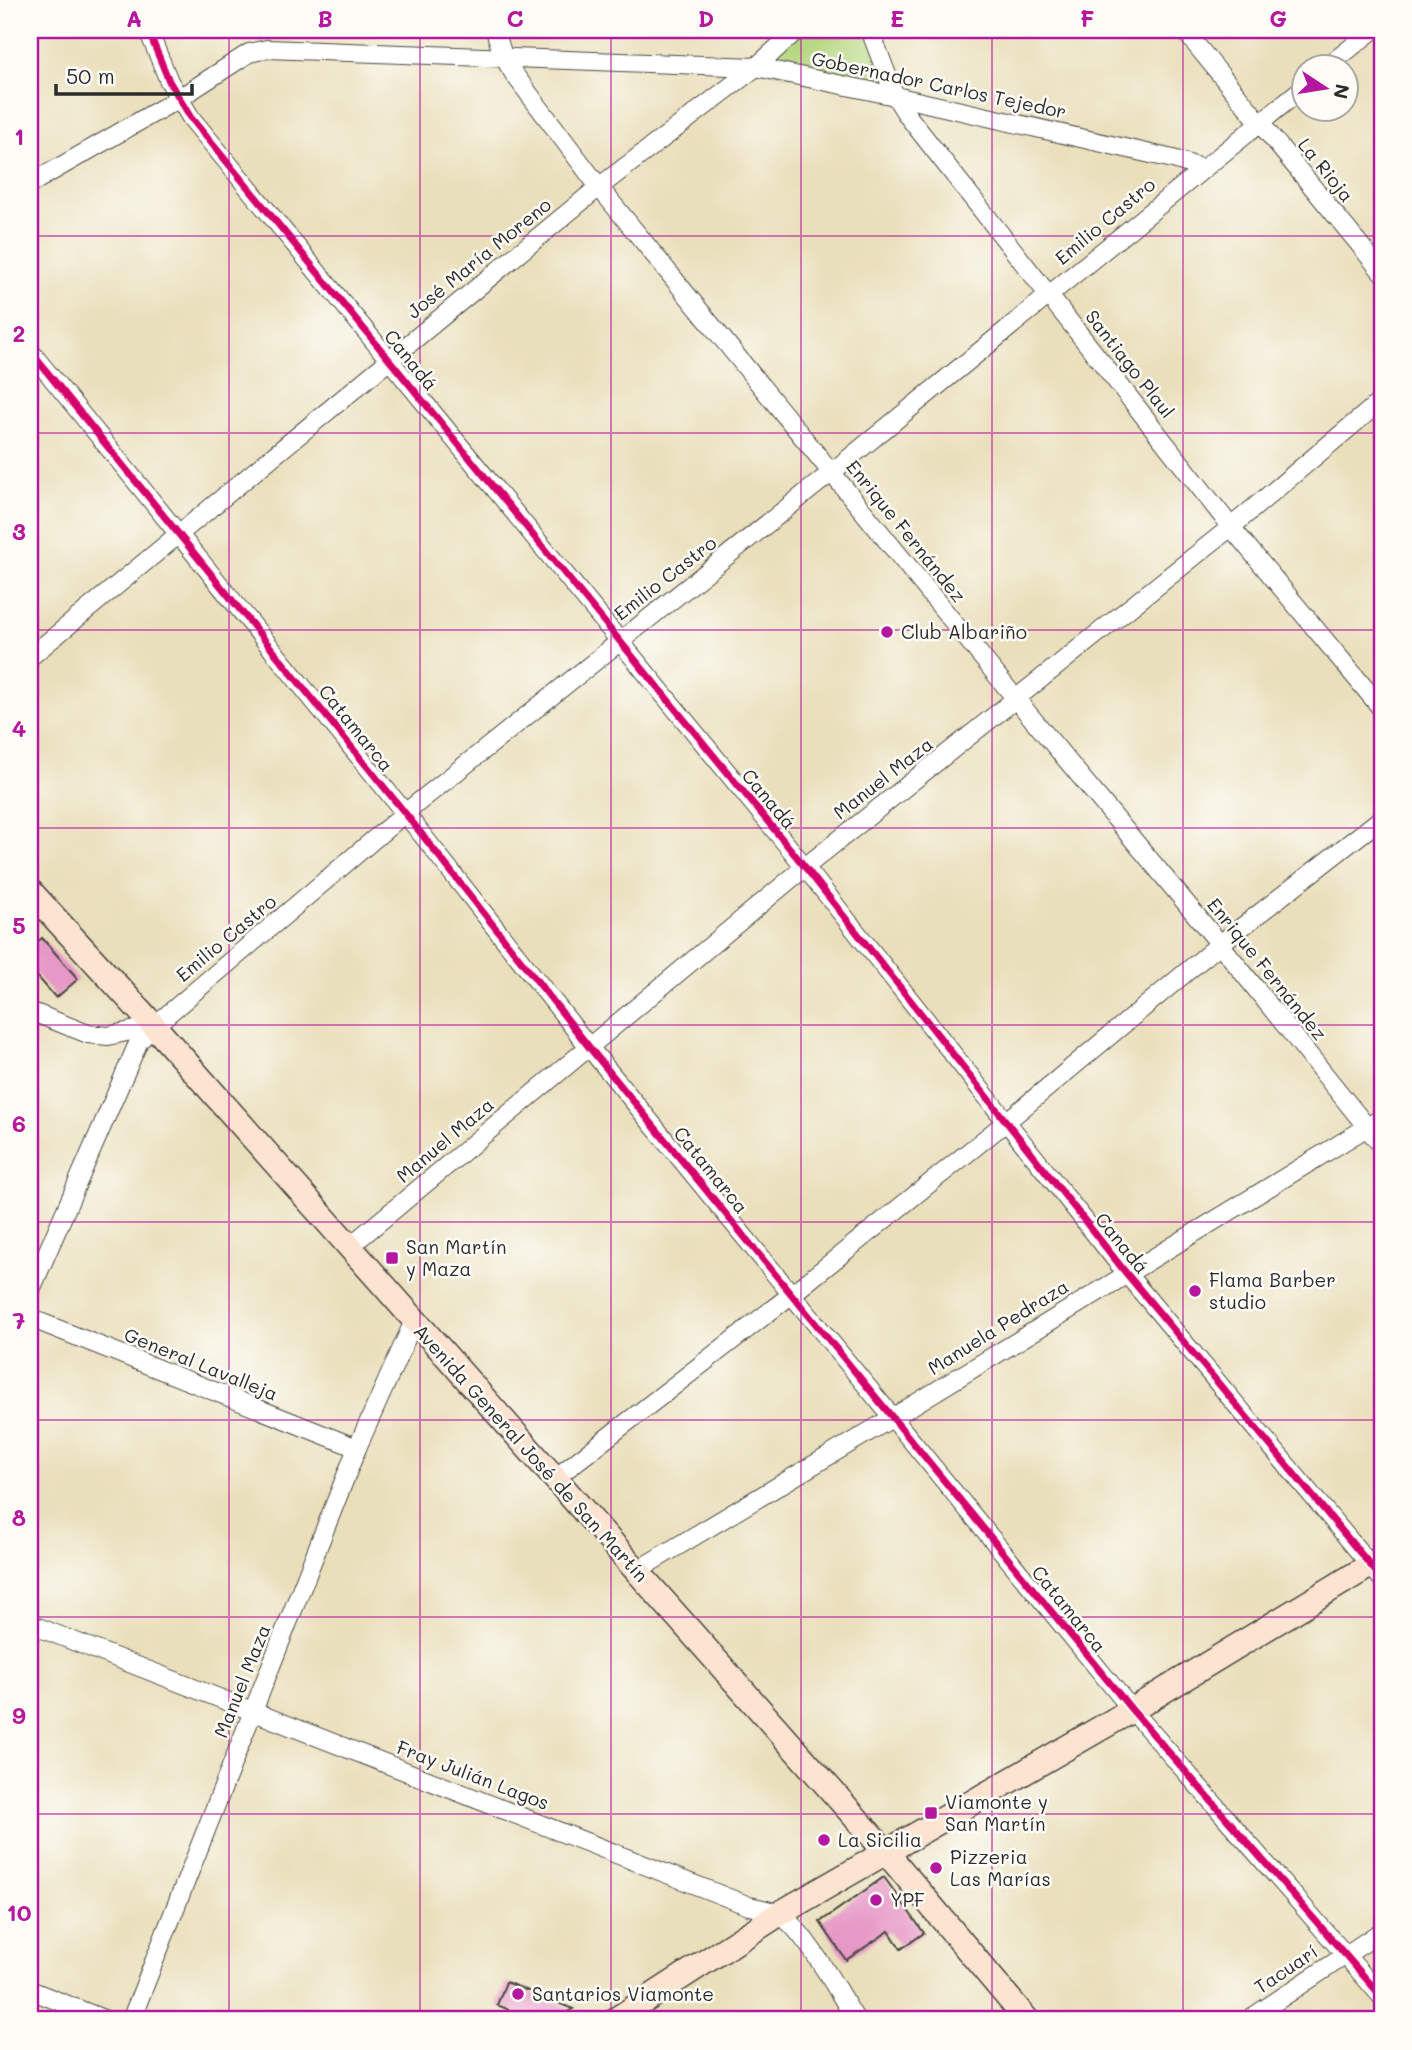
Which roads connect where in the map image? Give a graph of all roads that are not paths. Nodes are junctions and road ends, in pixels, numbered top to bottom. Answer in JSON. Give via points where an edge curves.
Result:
{"nodes":[{"id":1,"x":148,"y":30,"type":"edge"},
{"id":2,"x":495,"y":30,"type":"edge"},
{"id":3,"x":797,"y":30,"type":"edge"},
{"id":4,"x":870,"y":30,"type":"edge"},
{"id":5,"x":1184,"y":30,"type":"edge"},
{"id":6,"x":1373,"y":30,"type":"edge"},
{"id":7,"x":1346,"y":52,"type":"edge"},
{"id":8,"x":503,"y":56,"type":"junction"},
{"id":9,"x":756,"y":67,"type":"junction"},
{"id":10,"x":895,"y":96,"type":"junction"},
{"id":11,"x":1290,"y":98,"type":"edge"},
{"id":12,"x":178,"y":99,"type":"junction"},
{"id":13,"x":1259,"y":122,"type":"junction"},
{"id":14,"x":1201,"y":168,"type":"junction"},
{"id":15,"x":30,"y":184,"type":"edge"},
{"id":16,"x":598,"y":187,"type":"junction"},
{"id":17,"x":1382,"y":272,"type":"edge"},
{"id":18,"x":1049,"y":294,"type":"junction"},
{"id":19,"x":30,"y":351,"type":"edge"},
{"id":20,"x":390,"y":359,"type":"junction"},
{"id":21,"x":1382,"y":400,"type":"edge"},
{"id":22,"x":832,"y":472,"type":"junction"},
{"id":23,"x":1231,"y":527,"type":"junction"},
{"id":24,"x":179,"y":536,"type":"junction"},
{"id":25,"x":618,"y":641,"type":"junction"},
{"id":26,"x":30,"y":657,"type":"edge"},
{"id":27,"x":1016,"y":699,"type":"junction"},
{"id":28,"x":1382,"y":709,"type":"edge"},
{"id":29,"x":405,"y":813,"type":"junction"},
{"id":30,"x":1382,"y":818,"type":"edge"},
{"id":31,"x":805,"y":867,"type":"junction"},
{"id":32,"x":30,"y":891,"type":"edge"},
{"id":33,"x":1220,"y":944,"type":"junction"},
{"id":34,"x":30,"y":1011,"type":"edge"},
{"id":35,"x":154,"y":1026,"type":"junction"},
{"id":36,"x":589,"y":1047,"type":"junction"},
{"id":37,"x":1006,"y":1122,"type":"junction"},
{"id":38,"x":1375,"y":1122,"type":"edge"},
{"id":39,"x":1382,"y":1146,"type":"edge"},
{"id":40,"x":349,"y":1247,"type":"junction"},
{"id":41,"x":1126,"y":1273,"type":"junction"},
{"id":42,"x":30,"y":1292,"type":"edge"},
{"id":43,"x":792,"y":1294,"type":"junction"},
{"id":44,"x":30,"y":1318,"type":"edge"},
{"id":45,"x":414,"y":1321,"type":"junction"},
{"id":46,"x":892,"y":1418,"type":"junction"},
{"id":47,"x":357,"y":1448,"type":"junction"},
{"id":48,"x":554,"y":1479,"type":"junction"},
{"id":49,"x":1379,"y":1567,"type":"edge"},
{"id":50,"x":636,"y":1571,"type":"junction"},
{"id":51,"x":30,"y":1625,"type":"edge"},
{"id":52,"x":252,"y":1710,"type":"junction"},
{"id":53,"x":1132,"y":1710,"type":"junction"},
{"id":54,"x":886,"y":1852,"type":"junction"},
{"id":55,"x":779,"y":1914,"type":"junction"},
{"id":56,"x":1382,"y":1931,"type":"edge"},
{"id":57,"x":1346,"y":1954,"type":"junction"},
{"id":58,"x":30,"y":1990,"type":"edge"},
{"id":59,"x":1382,"y":1997,"type":"edge"},
{"id":60,"x":106,"y":2020,"type":"edge"},
{"id":61,"x":131,"y":2020,"type":"edge"},
{"id":62,"x":615,"y":2020,"type":"edge"},
{"id":63,"x":856,"y":2020,"type":"edge"},
{"id":64,"x":1027,"y":2020,"type":"edge"},
{"id":65,"x":1248,"y":2020,"type":"edge"}],
"edges":[{"from":1,"to":12,"type":"street","name":"Canadá"},
{"from":2,"to":8,"type":"street","name":"Enrique Fernández"},
{"from":3,"to":9,"type":"street","name":"José María Moreno"},
{"from":4,"to":10,"type":"street","name":"Santiago Plaul"},
{"from":5,"to":13,"type":"street","name":"La Rioja"},
{"from":6,"to":7,"type":"street"},
{"from":8,"to":9,"type":"street","name":"Gobernador Carlos Tejedor"},
{"from":8,"to":12,"type":"street","name":"Gobernador Carlos Tejedor","via":[[258,49]]},
{"from":8,"to":16,"type":"street","name":"Enrique Fernández"},
{"from":9,"to":10,"type":"street","name":"Gobernador Carlos Tejedor"},
{"from":9,"to":16,"type":"street","name":"José María Moreno"},
{"from":10,"to":14,"type":"street","name":"Gobernador Carlos Tejedor"},
{"from":10,"to":18,"type":"street","name":"Santiago Plaul"},
{"from":11,"to":13,"type":"street","name":"Emilio Castro"},
{"from":12,"to":15,"type":"street","name":"Gobernador Carlos Tejedor"},
{"from":12,"to":20,"type":"street","name":"Canadá"},
{"from":13,"to":14,"type":"street","name":"Emilio Castro"},
{"from":13,"to":17,"type":"street","name":"La Rioja"},
{"from":14,"to":18,"type":"street","name":"Emilio Castro"},
{"from":16,"to":20,"type":"street","name":"José María Moreno"},
{"from":16,"to":22,"type":"street","name":"Enrique Fernández"},
{"from":18,"to":22,"type":"street","name":"Emilio Castro"},
{"from":18,"to":23,"type":"street","name":"Santiago Plaul"},
{"from":19,"to":24,"type":"street","name":"Catamarca"},
{"from":20,"to":24,"type":"street","name":"José María Moreno"},
{"from":20,"to":25,"type":"street","name":"Canadá"},
{"from":21,"to":23,"type":"street","name":"Manuel Maza"},
{"from":22,"to":25,"type":"street","name":"Emilio Castro"},
{"from":22,"to":27,"type":"street","name":"Enrique Fernández"},
{"from":23,"to":27,"type":"street","name":"Manuel Maza"},
{"from":23,"to":28,"type":"street","name":"Santiago Plaul"},
{"from":24,"to":26,"type":"street","name":"José María Moreno"},
{"from":24,"to":29,"type":"street","name":"Catamarca"},
{"from":25,"to":29,"type":"street","name":"Emilio Castro"},
{"from":25,"to":31,"type":"street","name":"Canadá"},
{"from":27,"to":31,"type":"street","name":"Manuel Maza"},
{"from":27,"to":33,"type":"street","name":"Enrique Fernández"},
{"from":29,"to":35,"type":"street","name":"Emilio Castro"},
{"from":29,"to":36,"type":"street","name":"Catamarca"},
{"from":30,"to":33,"type":"street"},
{"from":31,"to":36,"type":"street","name":"Manuel Maza"},
{"from":31,"to":37,"type":"street","name":"Canadá"},
{"from":32,"to":35,"type":"main road","name":"Avenida General José de San Martín"},
{"from":33,"to":37,"type":"street"},
{"from":33,"to":38,"type":"street","name":"Enrique Fernández"},
{"from":34,"to":35,"type":"street","via":[[88,1034],[108,1036]]},
{"from":35,"to":40,"type":"main road","name":"Avenida General José de San Martín"},
{"from":35,"to":42,"type":"street","name":"Emilio Castro","via":[[139,1041]]},
{"from":36,"to":40,"type":"street","name":"Manuel Maza"},
{"from":36,"to":43,"type":"street","name":"Catamarca"},
{"from":37,"to":41,"type":"street","name":"Canadá"},
{"from":37,"to":43,"type":"street"},
{"from":38,"to":39,"type":"street","name":"Enrique Fernández"},
{"from":38,"to":41,"type":"street","name":"Manuela Pedraza"},
{"from":40,"to":45,"type":"main road","name":"Avenida General José de San Martín"},
{"from":41,"to":46,"type":"street","name":"Manuela Pedraza"},
{"from":41,"to":49,"type":"street","name":"Canadá"},
{"from":43,"to":46,"type":"street","name":"Catamarca"},
{"from":43,"to":48,"type":"street"},
{"from":44,"to":47,"type":"street","name":"General Lavalleja"},
{"from":45,"to":47,"type":"street","name":"Manuel Maza"},
{"from":45,"to":48,"type":"main road","name":"Avenida General José de San Martín"},
{"from":46,"to":50,"type":"street","name":"Manuela Pedraza"},
{"from":46,"to":53,"type":"street","name":"Catamarca"},
{"from":47,"to":52,"type":"street","name":"Manuel Maza"},
{"from":48,"to":50,"type":"main road","name":"Avenida General José de San Martín"},
{"from":49,"to":53,"type":"main road"},
{"from":50,"to":54,"type":"main road","name":"Avenida General José de San Martín"},
{"from":51,"to":52,"type":"street","name":"Fray Julián Lagos"},
{"from":52,"to":55,"type":"street","name":"Fray Julián Lagos"},
{"from":52,"to":61,"type":"street","name":"Manuel Maza"},
{"from":53,"to":54,"type":"main road"},
{"from":53,"to":57,"type":"street","name":"Catamarca"},
{"from":54,"to":55,"type":"main road"},
{"from":54,"to":64,"type":"main road","name":"Avenida General José de San Martín"},
{"from":55,"to":62,"type":"main road"},
{"from":55,"to":63,"type":"street","via":[[807,1944]]},
{"from":56,"to":57,"type":"street","name":"Tacuarí"},
{"from":57,"to":59,"type":"street","name":"Catamarca"},
{"from":57,"to":65,"type":"street","name":"Tacuarí"},
{"from":58,"to":60,"type":"street"}]}
